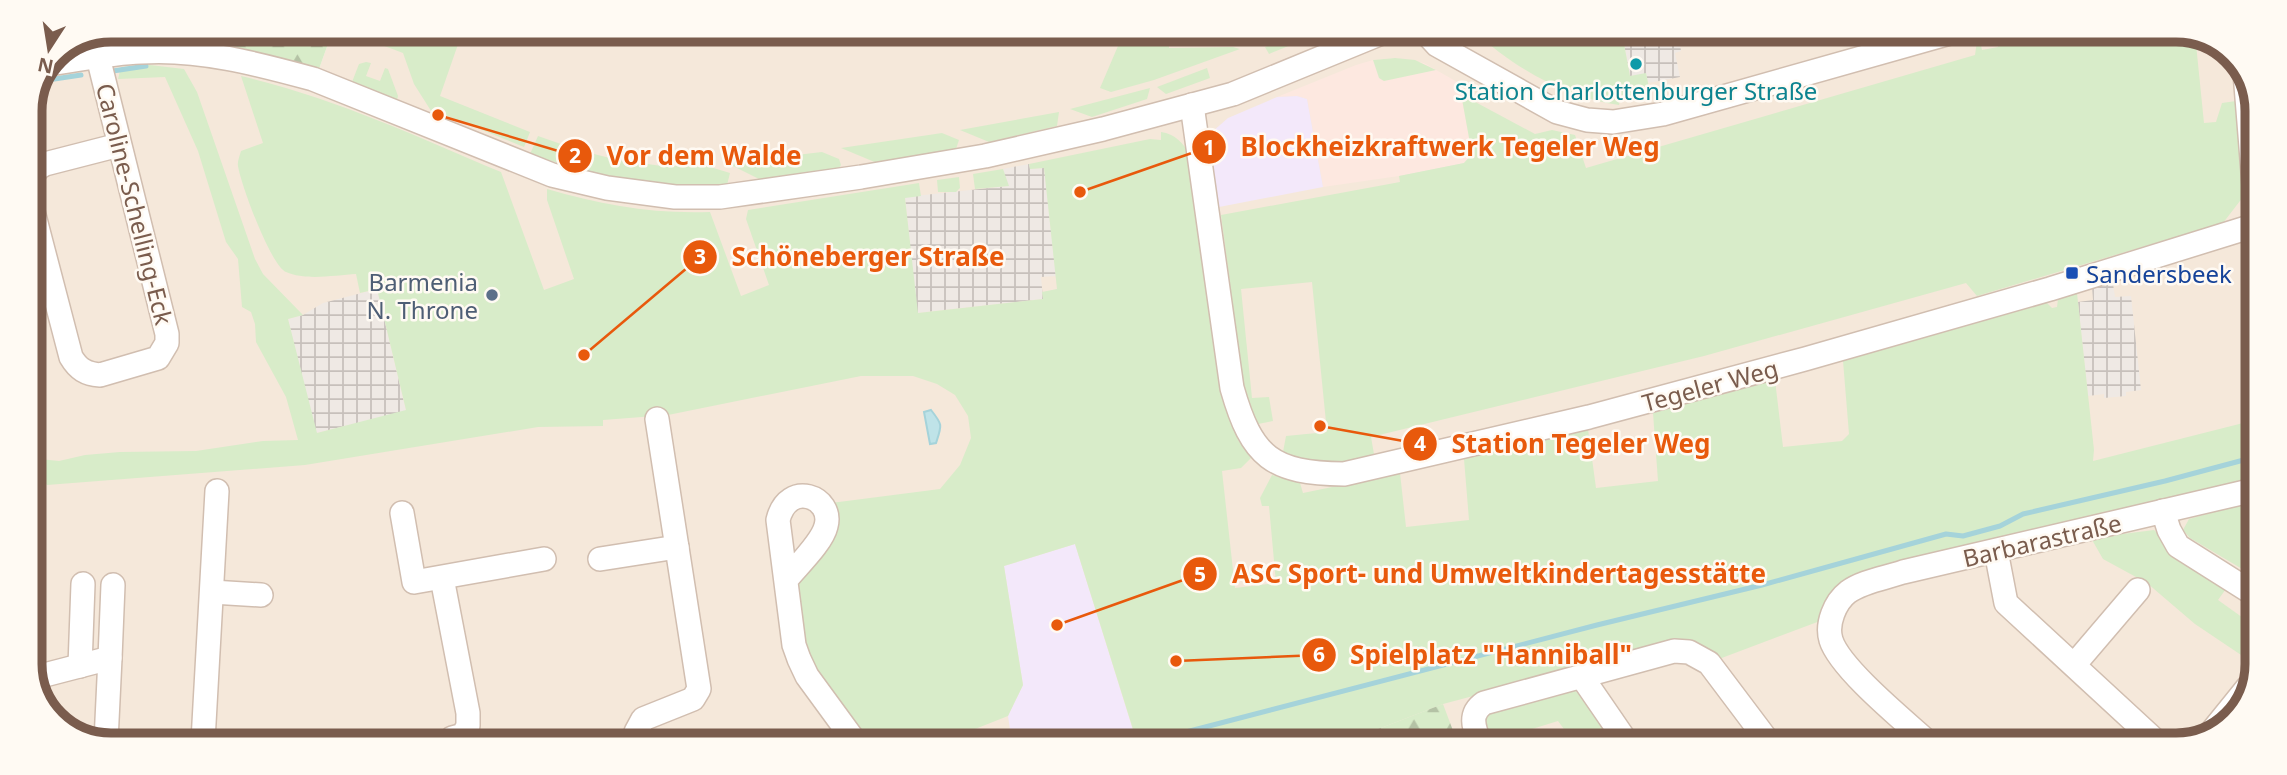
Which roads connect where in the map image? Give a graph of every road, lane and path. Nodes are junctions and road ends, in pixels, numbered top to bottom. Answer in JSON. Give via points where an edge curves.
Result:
{"nodes":[{"id":1,"x":1334,"y":42,"type":"edge"},
{"id":2,"x":1360,"y":42,"type":"edge"},
{"id":3,"x":1434,"y":42,"type":"edge"},
{"id":4,"x":1452,"y":42,"type":"edge"},
{"id":5,"x":1915,"y":42,"type":"edge"},
{"id":6,"x":98,"y":57,"type":"junction"},
{"id":7,"x":84,"y":59,"type":"edge"},
{"id":8,"x":1192,"y":105,"type":"junction"},
{"id":9,"x":1587,"y":120,"type":"junction"},
{"id":10,"x":119,"y":145,"type":"junction"},
{"id":11,"x":42,"y":166,"type":"edge"},
{"id":12,"x":2245,"y":228,"type":"edge"},
{"id":13,"x":42,"y":246,"type":"edge"},
{"id":14,"x":657,"y":419,"type":"dead end"},
{"id":15,"x":217,"y":491,"type":"dead end"},
{"id":16,"x":2245,"y":492,"type":"edge"},
{"id":17,"x":2163,"y":511,"type":"junction"},
{"id":18,"x":402,"y":513,"type":"dead end"},
{"id":19,"x":677,"y":547,"type":"junction"},
{"id":20,"x":1996,"y":551,"type":"junction"},
{"id":21,"x":544,"y":559,"type":"dead end"},
{"id":22,"x":600,"y":559,"type":"dead end"},
{"id":23,"x":442,"y":578,"type":"junction"},
{"id":24,"x":786,"y":580,"type":"dead end"},
{"id":25,"x":83,"y":584,"type":"dead end"},
{"id":26,"x":113,"y":585,"type":"dead end"},
{"id":27,"x":2245,"y":588,"type":"edge"},
{"id":28,"x":2138,"y":590,"type":"dead end"},
{"id":29,"x":212,"y":592,"type":"junction"},
{"id":30,"x":261,"y":595,"type":"dead end"},
{"id":31,"x":110,"y":658,"type":"junction"},
{"id":32,"x":2074,"y":665,"type":"junction"},
{"id":33,"x":80,"y":666,"type":"junction"},
{"id":34,"x":43,"y":675,"type":"edge"},
{"id":35,"x":1582,"y":677,"type":"junction"},
{"id":36,"x":106,"y":732,"type":"edge"},
{"id":37,"x":203,"y":733,"type":"edge"},
{"id":38,"x":464,"y":733,"type":"edge"},
{"id":39,"x":636,"y":733,"type":"edge"},
{"id":40,"x":849,"y":733,"type":"edge"},
{"id":41,"x":1477,"y":733,"type":"edge"},
{"id":42,"x":1620,"y":733,"type":"edge"},
{"id":43,"x":1762,"y":733,"type":"edge"},
{"id":44,"x":1918,"y":733,"type":"edge"},
{"id":45,"x":2147,"y":733,"type":"edge"}],
"edges":[{"from":1,"to":8,"type":"street"},
{"from":2,"to":8,"type":"street","via":[[1234,94]]},
{"from":3,"to":9,"type":"street","via":[[1557,112]]},
{"from":4,"to":9,"type":"street"},
{"from":5,"to":9,"type":"street","via":[[1663,114],[1631,121]]},
{"from":6,"to":7,"type":"street"},
{"from":6,"to":8,"type":"street","via":[[142,51],[181,53],[277,69],[325,83],[552,175],[675,197],[749,194],[964,160]]},
{"from":6,"to":10,"type":"street","name":"Caroline-Schelling-Eck"},
{"from":8,"to":12,"type":"street","name":"Tegeler Weg","via":[[1232,388],[1241,418],[1269,459],[1315,474],[1345,474],[1589,417],[2050,289]]},
{"from":10,"to":11,"type":"street"},
{"from":10,"to":13,"type":"street","name":"Caroline-Schelling-Eck","via":[[167,334],[158,358],[100,375],[76,365]]},
{"from":14,"to":19,"type":"street"},
{"from":15,"to":29,"type":"street"},
{"from":16,"to":17,"type":"street","name":"Barbarastraße"},
{"from":17,"to":20,"type":"street","name":"Barbarastraße"},
{"from":17,"to":27,"type":"street","via":[[2178,545]]},
{"from":18,"to":23,"type":"street","via":[[414,582]]},
{"from":19,"to":22,"type":"street"},
{"from":19,"to":39,"type":"street","via":[[699,689],[694,699],[643,719]]},
{"from":20,"to":32,"type":"street","via":[[2006,603]]},
{"from":20,"to":44,"type":"street","name":"Barbarastraße","via":[[1858,586],[1837,606],[1830,631],[1835,648],[1871,690]]},
{"from":21,"to":23,"type":"street"},
{"from":23,"to":38,"type":"street","via":[[468,713]]},
{"from":24,"to":40,"type":"street","via":[[799,659]]},
{"from":25,"to":33,"type":"street"},
{"from":26,"to":31,"type":"street"},
{"from":28,"to":32,"type":"street"},
{"from":29,"to":30,"type":"street"},
{"from":29,"to":37,"type":"street"},
{"from":31,"to":33,"type":"street"},
{"from":31,"to":36,"type":"street"},
{"from":32,"to":45,"type":"street"},
{"from":33,"to":34,"type":"street"},
{"from":35,"to":41,"type":"street","via":[[1484,703],[1473,719]]},
{"from":35,"to":42,"type":"street"},
{"from":35,"to":43,"type":"street","via":[[1668,653],[1689,652],[1709,663]]}]}
